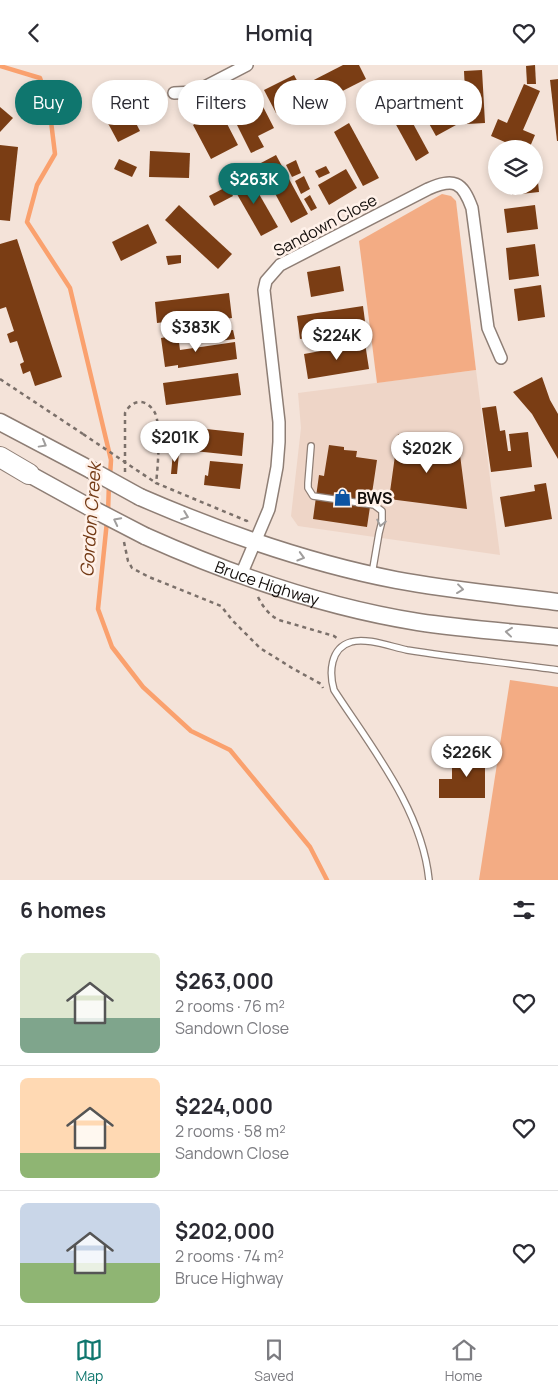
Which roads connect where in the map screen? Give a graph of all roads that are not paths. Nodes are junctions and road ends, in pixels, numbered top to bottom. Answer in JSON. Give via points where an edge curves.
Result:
{"nodes":[{"id":1,"x":247,"y":65,"type":"edge"},
{"id":2,"x":174,"y":93,"type":"dead end"},
{"id":3,"x":502,"y":358,"type":"dead end"},
{"id":4,"x":0,"y":422,"type":"edge"},
{"id":5,"x":311,"y":446,"type":"dead end"},
{"id":6,"x":0,"y":457,"type":"edge"},
{"id":7,"x":0,"y":463,"type":"edge"},
{"id":8,"x":29,"y":474,"type":"junction"},
{"id":9,"x":254,"y":543,"type":"junction"},
{"id":10,"x":371,"y":575,"type":"junction"},
{"id":11,"x":244,"y":576,"type":"junction"},
{"id":12,"x":558,"y":602,"type":"edge"},
{"id":13,"x":558,"y":637,"type":"edge"},
{"id":14,"x":558,"y":670,"type":"edge"},
{"id":15,"x":429,"y":880,"type":"edge"}],
"edges":[{"from":1,"to":2,"type":"street","via":[[195,92]]},
{"from":3,"to":9,"type":"street","name":"Sandown Close","via":[[488,328],[472,208],[459,186],[445,182],[428,189],[280,265],[266,281],[264,290],[279,422],[277,459],[269,509]]},
{"from":4,"to":9,"type":"main road","name":"Bruce Highway","one_way":true,"bridge":true,"via":[[140,497]]},
{"from":5,"to":10,"type":"lane","one_way":true,"via":[[308,488],[313,495],[374,505],[382,511]]},
{"from":6,"to":8,"type":"highway","name":"Bruce Highway"},
{"from":7,"to":8,"type":"highway"},
{"from":11,"to":8,"type":"main road","name":"Bruce Highway","one_way":true,"bridge":true,"via":[[145,536]]},
{"from":9,"to":10,"type":"main road","name":"Bruce Highway","one_way":true},
{"from":9,"to":11,"type":"street","name":"Sandown Close"},
{"from":10,"to":12,"type":"main road","name":"Bruce Highway","one_way":true},
{"from":13,"to":11,"type":"main road","name":"Bruce Highway","one_way":true,"via":[[444,626],[389,616],[310,597]]},
{"from":14,"to":15,"type":"lane","via":[[408,650],[359,640],[350,642],[333,658],[330,678],[334,689],[400,792],[424,848]]}]}
